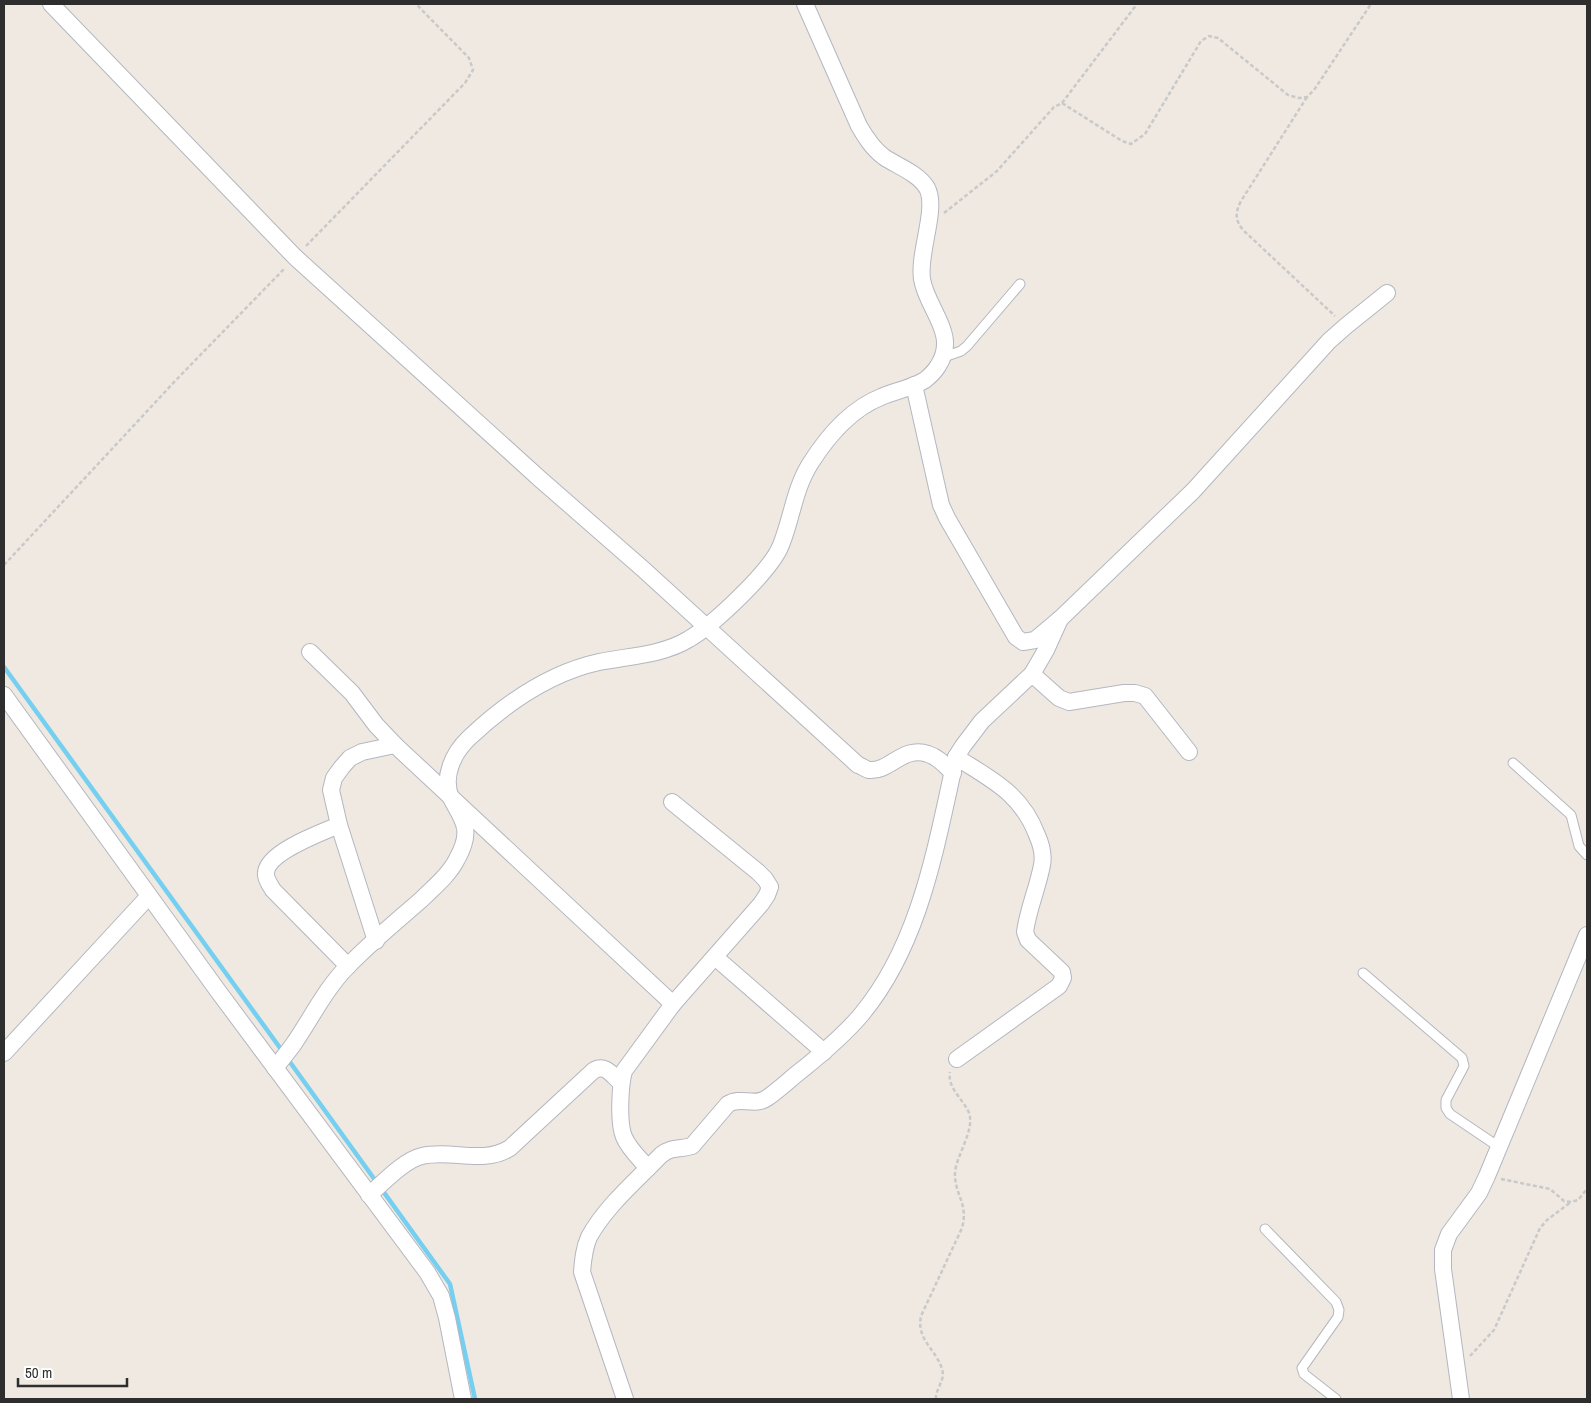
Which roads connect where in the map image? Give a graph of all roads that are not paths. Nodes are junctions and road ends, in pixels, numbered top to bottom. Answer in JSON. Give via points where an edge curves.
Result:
{"nodes":[{"id":1,"x":50,"y":4,"type":"edge"},
{"id":2,"x":805,"y":4,"type":"edge"},
{"id":3,"x":1020,"y":284,"type":"dead end"},
{"id":4,"x":1387,"y":293,"type":"dead end"},
{"id":5,"x":944,"y":357,"type":"junction"},
{"id":6,"x":914,"y":385,"type":"junction"},
{"id":7,"x":1060,"y":619,"type":"junction"},
{"id":8,"x":706,"y":628,"type":"junction"},
{"id":9,"x":310,"y":652,"type":"dead end"},
{"id":10,"x":1032,"y":674,"type":"junction"},
{"id":11,"x":4,"y":695,"type":"edge"},
{"id":12,"x":395,"y":745,"type":"junction"},
{"id":13,"x":1190,"y":752,"type":"dead end"},
{"id":14,"x":1513,"y":763,"type":"dead end"},
{"id":15,"x":954,"y":765,"type":"junction"},
{"id":16,"x":450,"y":795,"type":"junction"},
{"id":17,"x":672,"y":802,"type":"dead end"},
{"id":18,"x":339,"y":825,"type":"junction"},
{"id":19,"x":1587,"y":855,"type":"edge"},
{"id":20,"x":149,"y":896,"type":"junction"},
{"id":21,"x":1587,"y":936,"type":"edge"},
{"id":22,"x":376,"y":941,"type":"junction"},
{"id":23,"x":715,"y":957,"type":"junction"},
{"id":24,"x":348,"y":966,"type":"junction"},
{"id":25,"x":1363,"y":973,"type":"dead end"},
{"id":26,"x":674,"y":1004,"type":"junction"},
{"id":27,"x":824,"y":1052,"type":"junction"},
{"id":28,"x":4,"y":1053,"type":"edge"},
{"id":29,"x":958,"y":1059,"type":"road end"},
{"id":30,"x":278,"y":1064,"type":"junction"},
{"id":31,"x":620,"y":1083,"type":"junction"},
{"id":32,"x":1499,"y":1147,"type":"junction"},
{"id":33,"x":648,"y":1168,"type":"junction"},
{"id":34,"x":376,"y":1189,"type":"junction"},
{"id":35,"x":1265,"y":1229,"type":"dead end"},
{"id":36,"x":463,"y":1399,"type":"edge"},
{"id":37,"x":625,"y":1399,"type":"edge"},
{"id":38,"x":1336,"y":1399,"type":"edge"},
{"id":39,"x":1461,"y":1399,"type":"edge"}],
"edges":[{"from":1,"to":8,"type":"street","via":[[295,257]]},
{"from":2,"to":5,"type":"street","via":[[865,137],[883,156],[923,182],[930,193],[922,281],[946,342]]},
{"from":3,"to":5,"type":"lane","via":[[967,346]]},
{"from":4,"to":7,"type":"street","via":[[1317,354],[1193,491]]},
{"from":5,"to":6,"type":"street","via":[[934,372]]},
{"from":6,"to":7,"type":"street","via":[[941,505],[958,540],[1016,637],[1023,642],[1034,640]]},
{"from":6,"to":8,"type":"street","via":[[880,397],[846,419],[810,464],[797,491],[780,550],[771,564]]},
{"from":7,"to":10,"type":"street"},
{"from":8,"to":15,"type":"street","via":[[858,765],[868,770],[876,769],[915,752],[926,753]]},
{"from":8,"to":16,"type":"street","via":[[687,641],[666,649],[595,663],[547,681],[518,697],[466,741],[452,762],[448,779]]},
{"from":9,"to":12,"type":"street","via":[[352,693]]},
{"from":10,"to":13,"type":"street","via":[[1069,702],[1135,692],[1145,696]]},
{"from":10,"to":15,"type":"street","via":[[982,722],[963,746]]},
{"from":11,"to":20,"type":"street"},
{"from":12,"to":16,"type":"street"},
{"from":12,"to":18,"type":"street","via":[[362,752],[342,766],[331,790]]},
{"from":14,"to":19,"type":"lane","via":[[1571,815],[1575,837]]},
{"from":15,"to":27,"type":"street","via":[[932,865],[904,941],[872,1000]]},
{"from":15,"to":29,"type":"street","via":[[1004,788],[1031,818],[1040,843],[1042,863],[1025,932],[1028,940],[1062,972],[1063,978],[1059,986]]},
{"from":16,"to":22,"type":"street","via":[[466,829],[455,864]]},
{"from":16,"to":26,"type":"street"},
{"from":17,"to":23,"type":"street","via":[[758,872],[770,887],[761,904]]},
{"from":18,"to":22,"type":"street"},
{"from":18,"to":24,"type":"street","via":[[289,848],[270,863],[266,873],[274,890]]},
{"from":20,"to":28,"type":"street"},
{"from":20,"to":30,"type":"street"},
{"from":21,"to":32,"type":"street"},
{"from":22,"to":24,"type":"street"},
{"from":23,"to":26,"type":"street"},
{"from":23,"to":27,"type":"street"},
{"from":24,"to":30,"type":"street"},
{"from":25,"to":32,"type":"lane","via":[[1462,1058],[1464,1066],[1446,1100],[1446,1108]]},
{"from":26,"to":31,"type":"street","via":[[630,1061]]},
{"from":27,"to":33,"type":"street","via":[[768,1098],[756,1102],[734,1100],[692,1146],[668,1150]]},
{"from":30,"to":34,"type":"street"},
{"from":31,"to":33,"type":"street","via":[[621,1128],[630,1147]]},
{"from":31,"to":34,"type":"street","via":[[599,1067],[500,1154],[489,1157],[421,1156]]},
{"from":32,"to":39,"type":"street","via":[[1479,1193],[1449,1234],[1443,1250]]},
{"from":33,"to":37,"type":"street","via":[[602,1219],[588,1239],[583,1255],[582,1272]]},
{"from":34,"to":36,"type":"street","via":[[441,1296]]},
{"from":35,"to":38,"type":"lane","via":[[1336,1302],[1338,1318],[1302,1368],[1304,1374]]}]}
